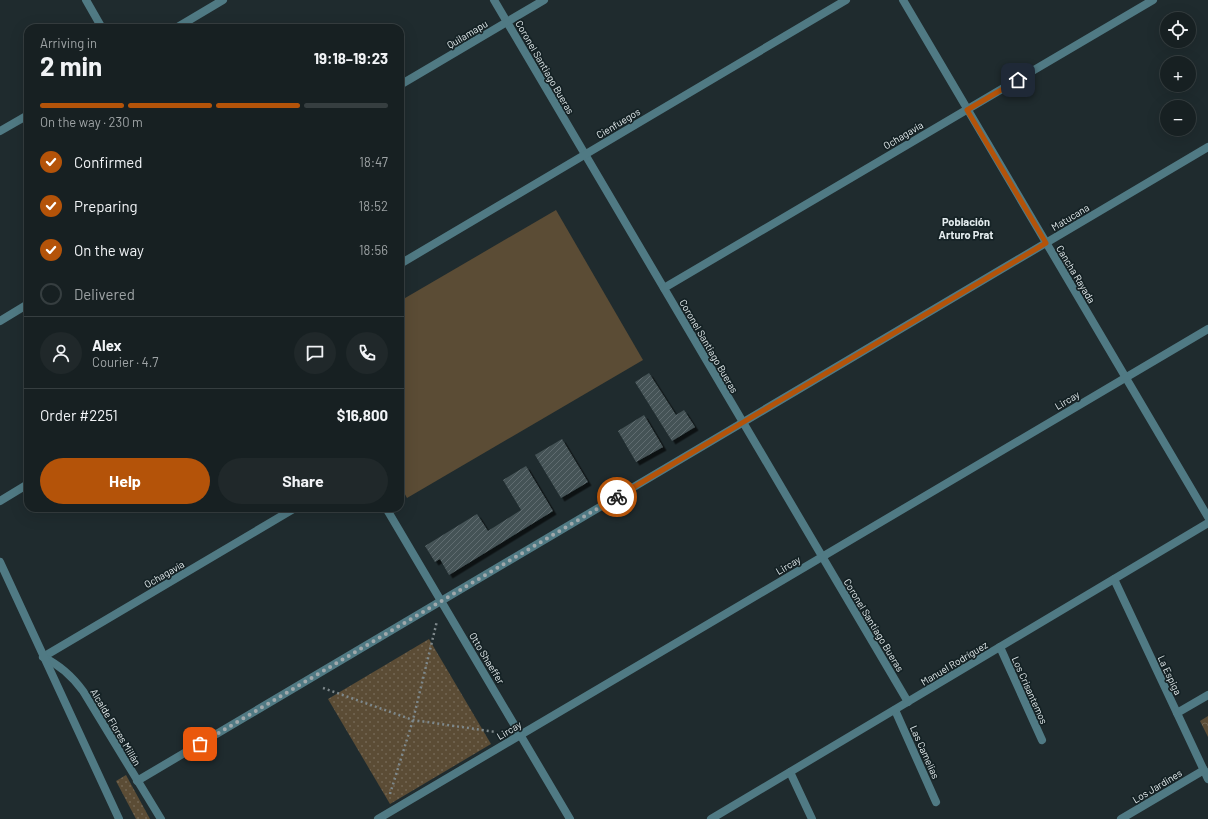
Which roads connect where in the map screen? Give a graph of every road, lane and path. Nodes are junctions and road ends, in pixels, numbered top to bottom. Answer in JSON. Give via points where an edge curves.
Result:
{"nodes":[{"id":1,"x":86,"y":0,"type":"edge"},
{"id":2,"x":223,"y":0,"type":"edge"},
{"id":3,"x":494,"y":0,"type":"edge"},
{"id":4,"x":544,"y":0,"type":"edge"},
{"id":5,"x":846,"y":0,"type":"edge"},
{"id":6,"x":903,"y":0,"type":"edge"},
{"id":7,"x":1153,"y":0,"type":"edge"},
{"id":8,"x":507,"y":22,"type":"junction"},
{"id":9,"x":100,"y":24,"type":"edge"},
{"id":10,"x":183,"y":24,"type":"edge"},
{"id":11,"x":404,"y":83,"type":"edge"},
{"id":12,"x":967,"y":110,"type":"junction"},
{"id":13,"x":24,"y":117,"type":"edge"},
{"id":14,"x":0,"y":131,"type":"edge"},
{"id":15,"x":1208,"y":147,"type":"edge"},
{"id":16,"x":585,"y":155,"type":"junction"},
{"id":17,"x":1046,"y":243,"type":"junction"},
{"id":18,"x":404,"y":262,"type":"edge"},
{"id":19,"x":664,"y":288,"type":"junction"},
{"id":20,"x":24,"y":306,"type":"edge"},
{"id":21,"x":0,"y":321,"type":"edge"},
{"id":22,"x":1208,"y":329,"type":"edge"},
{"id":23,"x":1126,"y":377,"type":"junction"},
{"id":24,"x":743,"y":423,"type":"junction"},
{"id":25,"x":24,"y":486,"type":"edge"},
{"id":26,"x":0,"y":501,"type":"edge"},
{"id":27,"x":289,"y":512,"type":"edge"},
{"id":28,"x":388,"y":512,"type":"edge"},
{"id":29,"x":1208,"y":517,"type":"edge"},
{"id":30,"x":1208,"y":523,"type":"edge"},
{"id":31,"x":822,"y":557,"type":"junction"},
{"id":32,"x":0,"y":562,"type":"edge"},
{"id":33,"x":1114,"y":579,"type":"junction"},
{"id":34,"x":441,"y":601,"type":"junction"},
{"id":35,"x":1000,"y":647,"type":"junction"},
{"id":36,"x":43,"y":656,"type":"junction"},
{"id":37,"x":305,"y":682,"type":"junction"},
{"id":38,"x":1208,"y":695,"type":"edge"},
{"id":39,"x":908,"y":702,"type":"junction"},
{"id":40,"x":895,"y":710,"type":"junction"},
{"id":41,"x":1177,"y":713,"type":"junction"},
{"id":42,"x":413,"y":720,"type":"junction"},
{"id":43,"x":520,"y":735,"type":"junction"},
{"id":44,"x":1042,"y":740,"type":"dead end"},
{"id":45,"x":1204,"y":770,"type":"junction"},
{"id":46,"x":790,"y":772,"type":"junction"},
{"id":47,"x":1208,"y":779,"type":"edge"},
{"id":48,"x":137,"y":781,"type":"junction"},
{"id":49,"x":936,"y":802,"type":"dead end"},
{"id":50,"x":381,"y":817,"type":"edge"},
{"id":51,"x":119,"y":819,"type":"edge"},
{"id":52,"x":161,"y":819,"type":"edge"},
{"id":53,"x":570,"y":819,"type":"edge"},
{"id":54,"x":711,"y":819,"type":"edge"},
{"id":55,"x":812,"y":819,"type":"edge"},
{"id":56,"x":1122,"y":819,"type":"edge"}],
"edges":[{"from":1,"to":9,"type":"street"},
{"from":2,"to":10,"type":"street"},
{"from":3,"to":8,"type":"street","name":"Coronel Santiago Bueras"},
{"from":4,"to":8,"type":"street","name":"Quilamapu"},
{"from":5,"to":16,"type":"street","name":"Cienfuegos"},
{"from":6,"to":12,"type":"street","name":"Cancha Rayada"},
{"from":7,"to":12,"type":"street","name":"Ochagavía"},
{"from":8,"to":11,"type":"street","name":"Quilamapu"},
{"from":8,"to":16,"type":"street","name":"Coronel Santiago Bueras"},
{"from":12,"to":17,"type":"street","name":"Cancha Rayada"},
{"from":12,"to":19,"type":"street","name":"Ochagavía"},
{"from":13,"to":14,"type":"street"},
{"from":15,"to":17,"type":"street","name":"Matucana"},
{"from":16,"to":18,"type":"street","name":"Cienfuegos"},
{"from":16,"to":19,"type":"street","name":"Coronel Santiago Bueras"},
{"from":17,"to":23,"type":"street","name":"Cancha Rayada"},
{"from":17,"to":24,"type":"street","name":"Matucana"},
{"from":19,"to":24,"type":"street","name":"Coronel Santiago Bueras"},
{"from":20,"to":21,"type":"street"},
{"from":22,"to":23,"type":"street","name":"Lircay"},
{"from":23,"to":29,"type":"street","name":"Cancha Rayada"},
{"from":23,"to":31,"type":"street","name":"Lircay"},
{"from":24,"to":31,"type":"street","name":"Coronel Santiago Bueras"},
{"from":24,"to":34,"type":"street","name":"Matucana"},
{"from":25,"to":26,"type":"street"},
{"from":27,"to":36,"type":"street","name":"Ochagavía"},
{"from":28,"to":34,"type":"street","name":"Otto Shaeffer"},
{"from":30,"to":33,"type":"street","name":"Manuel Rodríguez"},
{"from":31,"to":39,"type":"street","name":"Coronel Santiago Bueras"},
{"from":31,"to":43,"type":"street","name":"Lircay"},
{"from":32,"to":36,"type":"street"},
{"from":33,"to":35,"type":"street","name":"Manuel Rodríguez"},
{"from":33,"to":41,"type":"street","name":"La Espiga"},
{"from":34,"to":37,"type":"street","name":"Matucana"},
{"from":34,"to":42,"type":"path"},
{"from":34,"to":43,"type":"street","name":"Otto Shaeffer"},
{"from":35,"to":39,"type":"street","name":"Manuel Rodríguez"},
{"from":35,"to":44,"type":"street","name":"Los Crisantemos"},
{"from":36,"to":48,"type":"street","name":"Alcalde Flores Millán","via":[[74,679]]},
{"from":36,"to":51,"type":"street"},
{"from":37,"to":42,"type":"path"},
{"from":37,"to":48,"type":"street","name":"Matucana"},
{"from":38,"to":41,"type":"street"},
{"from":39,"to":40,"type":"street","name":"Manuel Rodríguez"},
{"from":40,"to":46,"type":"street","name":"Manuel Rodríguez"},
{"from":40,"to":49,"type":"street","name":"Las Camelias"},
{"from":41,"to":45,"type":"street","name":"La Espiga"},
{"from":42,"to":43,"type":"path"},
{"from":42,"to":50,"type":"path"},
{"from":43,"to":50,"type":"street","name":"Lircay"},
{"from":43,"to":53,"type":"street","name":"Otto Shaeffer"},
{"from":45,"to":47,"type":"street","name":"La Espiga"},
{"from":45,"to":56,"type":"street","name":"Los Jardines"},
{"from":46,"to":54,"type":"street","name":"Manuel Rodríguez"},
{"from":46,"to":55,"type":"street"},
{"from":48,"to":52,"type":"street","name":"Alcalde Flores Millán"}]}
